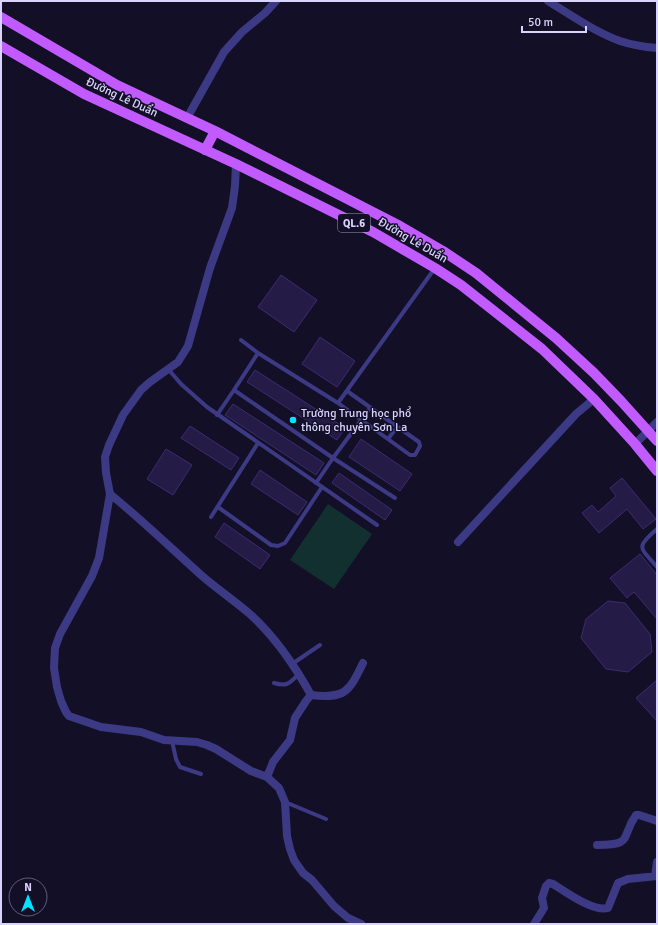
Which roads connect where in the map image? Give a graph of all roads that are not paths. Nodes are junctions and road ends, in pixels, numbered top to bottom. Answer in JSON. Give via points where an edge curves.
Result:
{"nodes":[{"id":1,"x":276,"y":1,"type":"edge"},
{"id":2,"x":548,"y":1,"type":"edge"},
{"id":3,"x":1,"y":17,"type":"edge"},
{"id":4,"x":1,"y":46,"type":"edge"},
{"id":5,"x":657,"y":48,"type":"edge"},
{"id":6,"x":187,"y":118,"type":"junction"},
{"id":7,"x":215,"y":131,"type":"junction"},
{"id":8,"x":205,"y":150,"type":"junction"},
{"id":9,"x":236,"y":164,"type":"junction"},
{"id":10,"x":435,"y":268,"type":"junction"},
{"id":11,"x":241,"y":340,"type":"dead end"},
{"id":12,"x":258,"y":353,"type":"junction"},
{"id":13,"x":169,"y":370,"type":"junction"},
{"id":14,"x":234,"y":390,"type":"junction"},
{"id":15,"x":347,"y":391,"type":"junction"},
{"id":16,"x":594,"y":399,"type":"junction"},
{"id":17,"x":338,"y":403,"type":"junction"},
{"id":18,"x":370,"y":408,"type":"junction"},
{"id":19,"x":217,"y":415,"type":"junction"},
{"id":20,"x":362,"y":420,"type":"junction"},
{"id":21,"x":657,"y":422,"type":"edge"},
{"id":22,"x":397,"y":427,"type":"junction"},
{"id":23,"x":648,"y":431,"type":"junction"},
{"id":24,"x":388,"y":439,"type":"junction"},
{"id":25,"x":657,"y":441,"type":"edge"},
{"id":26,"x":258,"y":443,"type":"junction"},
{"id":27,"x":635,"y":444,"type":"junction"},
{"id":28,"x":333,"y":458,"type":"junction"},
{"id":29,"x":657,"y":471,"type":"edge"},
{"id":30,"x":316,"y":483,"type":"junction"},
{"id":31,"x":322,"y":487,"type":"junction"},
{"id":32,"x":110,"y":494,"type":"junction"},
{"id":33,"x":395,"y":498,"type":"dead end"},
{"id":34,"x":218,"y":507,"type":"junction"},
{"id":35,"x":211,"y":517,"type":"dead end"},
{"id":36,"x":377,"y":525,"type":"dead end"},
{"id":37,"x":657,"y":529,"type":"edge"},
{"id":38,"x":458,"y":542,"type":"dead end"},
{"id":39,"x":657,"y":567,"type":"edge"},
{"id":40,"x":320,"y":644,"type":"dead end"},
{"id":41,"x":363,"y":663,"type":"dead end"},
{"id":42,"x":292,"y":664,"type":"junction"},
{"id":43,"x":299,"y":674,"type":"junction"},
{"id":44,"x":274,"y":683,"type":"dead end"},
{"id":45,"x":311,"y":695,"type":"junction"},
{"id":46,"x":172,"y":742,"type":"junction"},
{"id":47,"x":201,"y":774,"type":"dead end"},
{"id":48,"x":267,"y":777,"type":"junction"},
{"id":49,"x":285,"y":802,"type":"junction"},
{"id":50,"x":326,"y":819,"type":"dead end"},
{"id":51,"x":657,"y":821,"type":"edge"},
{"id":52,"x":598,"y":845,"type":"dead end"},
{"id":53,"x":657,"y":862,"type":"edge"},
{"id":54,"x":656,"y":876,"type":"edge"},
{"id":55,"x":361,"y":924,"type":"edge"},
{"id":56,"x":534,"y":924,"type":"edge"}],
"edges":[{"from":1,"to":6,"type":"street","via":[[224,52]]},
{"from":2,"to":5,"type":"street","via":[[619,40]]},
{"from":3,"to":6,"type":"main road","name":"Đường Lê Duẩn","number":"QL.6","via":[[118,85]]},
{"from":4,"to":8,"type":"main road","name":"Đường Lê Duẩn","number":"QL.6","via":[[84,94]]},
{"from":6,"to":7,"type":"main road","name":"Đường Lê Duẩn","number":"QL.6"},
{"from":7,"to":8,"type":"main road"},
{"from":7,"to":23,"type":"main road","name":"Đường Lê Duẩn","number":"QL.6","via":[[400,226],[476,273],[556,338],[594,373]]},
{"from":8,"to":9,"type":"main road","name":"Đường Lê Duẩn","number":"QL.6"},
{"from":9,"to":10,"type":"main road","name":"Đường Lê Duẩn","number":"QL.6","via":[[373,232]]},
{"from":9,"to":13,"type":"street","via":[[232,208],[210,268],[188,346],[183,356]]},
{"from":10,"to":15,"type":"lane"},
{"from":10,"to":16,"type":"main road","name":"Đường Lê Duẩn","number":"QL.6","via":[[461,285],[542,349]]},
{"from":11,"to":12,"type":"lane"},
{"from":12,"to":14,"type":"lane"},
{"from":12,"to":17,"type":"lane"},
{"from":13,"to":19,"type":"lane","via":[[192,396]]},
{"from":13,"to":32,"type":"street","via":[[141,390],[115,430],[105,458]]},
{"from":14,"to":19,"type":"lane"},
{"from":14,"to":28,"type":"lane"},
{"from":15,"to":17,"type":"lane"},
{"from":15,"to":18,"type":"lane"},
{"from":16,"to":27,"type":"main road","name":"Đường Lê Duẩn","number":"QL.6"},
{"from":16,"to":38,"type":"street","via":[[576,414]]},
{"from":17,"to":20,"type":"lane"},
{"from":18,"to":20,"type":"lane"},
{"from":18,"to":22,"type":"lane"},
{"from":19,"to":26,"type":"lane"},
{"from":20,"to":24,"type":"lane"},
{"from":20,"to":28,"type":"lane"},
{"from":21,"to":23,"type":"street"},
{"from":22,"to":24,"type":"lane"},
{"from":22,"to":24,"type":"lane","via":[[420,443],[415,455],[410,455]]},
{"from":23,"to":25,"type":"main road","name":"Đường Lê Duẩn","number":"QL.6"},
{"from":23,"to":27,"type":"street"},
{"from":26,"to":30,"type":"lane"},
{"from":26,"to":34,"type":"lane"},
{"from":27,"to":29,"type":"main road","name":"Đường Lê Duẩn","number":"QL.6"},
{"from":28,"to":30,"type":"lane"},
{"from":28,"to":33,"type":"lane"},
{"from":30,"to":31,"type":"lane"},
{"from":31,"to":34,"type":"lane","via":[[285,543],[278,546],[271,545]]},
{"from":31,"to":36,"type":"lane"},
{"from":32,"to":42,"type":"street","via":[[200,574],[252,616]]},
{"from":32,"to":46,"type":"street","via":[[99,558],[55,648],[54,668],[57,687],[66,712],[73,718],[101,727],[141,732]]},
{"from":34,"to":35,"type":"lane"},
{"from":37,"to":39,"type":"lane","via":[[642,545],[643,551]]},
{"from":40,"to":42,"type":"lane"},
{"from":41,"to":45,"type":"street","via":[[344,693],[326,697]]},
{"from":42,"to":43,"type":"street"},
{"from":43,"to":44,"type":"lane","via":[[288,684]]},
{"from":43,"to":45,"type":"street"},
{"from":45,"to":48,"type":"street","via":[[295,718],[290,740],[273,762]]},
{"from":46,"to":47,"type":"lane","via":[[180,767]]},
{"from":46,"to":48,"type":"street","via":[[197,742],[207,745],[251,771]]},
{"from":48,"to":49,"type":"street","via":[[279,788]]},
{"from":49,"to":50,"type":"lane"},
{"from":49,"to":55,"type":"street","via":[[290,849],[296,864],[334,906],[348,918]]},
{"from":51,"to":52,"type":"street","via":[[636,815],[626,838],[621,842],[615,845]]},
{"from":53,"to":54,"type":"street"},
{"from":54,"to":56,"type":"street","via":[[628,879],[618,883],[611,905],[604,909],[580,900],[549,883],[542,898],[544,908]]}]}
